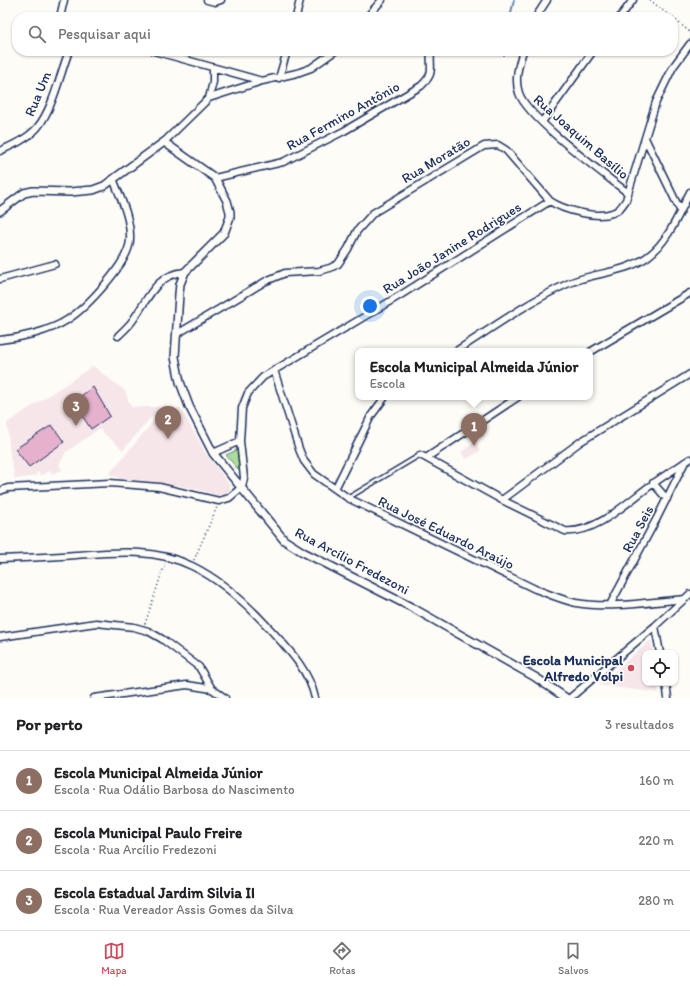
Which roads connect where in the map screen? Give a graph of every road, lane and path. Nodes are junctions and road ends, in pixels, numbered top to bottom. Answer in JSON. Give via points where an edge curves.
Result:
{"nodes":[{"id":1,"x":64,"y":0,"type":"edge"},
{"id":2,"x":207,"y":0,"type":"edge"},
{"id":3,"x":221,"y":0,"type":"edge"},
{"id":4,"x":300,"y":0,"type":"edge"},
{"id":5,"x":382,"y":0,"type":"edge"},
{"id":6,"x":547,"y":0,"type":"edge"},
{"id":7,"x":633,"y":0,"type":"edge"},
{"id":8,"x":650,"y":0,"type":"edge"},
{"id":9,"x":61,"y":12,"type":"edge"},
{"id":10,"x":297,"y":12,"type":"edge"},
{"id":11,"x":371,"y":12,"type":"edge"},
{"id":12,"x":539,"y":12,"type":"edge"},
{"id":13,"x":624,"y":12,"type":"edge"},
{"id":14,"x":665,"y":12,"type":"edge"},
{"id":15,"x":678,"y":23,"type":"edge"},
{"id":16,"x":690,"y":32,"type":"edge"},
{"id":17,"x":690,"y":44,"type":"edge"},
{"id":18,"x":66,"y":56,"type":"edge"},
{"id":19,"x":171,"y":56,"type":"edge"},
{"id":20,"x":286,"y":56,"type":"edge"},
{"id":21,"x":328,"y":56,"type":"edge"},
{"id":22,"x":431,"y":56,"type":"edge"},
{"id":23,"x":522,"y":56,"type":"edge"},
{"id":24,"x":589,"y":56,"type":"edge"},
{"id":25,"x":213,"y":68,"type":"junction"},
{"id":26,"x":279,"y":78,"type":"junction"},
{"id":27,"x":262,"y":81,"type":"junction"},
{"id":28,"x":209,"y":98,"type":"junction"},
{"id":29,"x":542,"y":122,"type":"junction"},
{"id":30,"x":645,"y":138,"type":"junction"},
{"id":31,"x":164,"y":142,"type":"junction"},
{"id":32,"x":0,"y":151,"type":"edge"},
{"id":33,"x":215,"y":178,"type":"junction"},
{"id":34,"x":114,"y":181,"type":"junction"},
{"id":35,"x":690,"y":192,"type":"edge"},
{"id":36,"x":628,"y":193,"type":"junction"},
{"id":37,"x":550,"y":201,"type":"junction"},
{"id":38,"x":680,"y":210,"type":"junction"},
{"id":39,"x":0,"y":211,"type":"edge"},
{"id":40,"x":54,"y":264,"type":"dead end"},
{"id":41,"x":185,"y":272,"type":"junction"},
{"id":42,"x":0,"y":279,"type":"edge"},
{"id":43,"x":690,"y":293,"type":"edge"},
{"id":44,"x":178,"y":334,"type":"junction"},
{"id":45,"x":118,"y":336,"type":"dead end"},
{"id":46,"x":0,"y":340,"type":"edge"},
{"id":47,"x":461,"y":348,"type":"edge"},
{"id":48,"x":593,"y":350,"type":"edge"},
{"id":49,"x":274,"y":370,"type":"junction"},
{"id":50,"x":690,"y":374,"type":"edge"},
{"id":51,"x":384,"y":400,"type":"edge"},
{"id":52,"x":513,"y":400,"type":"edge"},
{"id":53,"x":240,"y":441,"type":"junction"},
{"id":54,"x":214,"y":453,"type":"junction"},
{"id":55,"x":423,"y":456,"type":"junction"},
{"id":56,"x":687,"y":460,"type":"edge"},
{"id":57,"x":653,"y":483,"type":"junction"},
{"id":58,"x":242,"y":487,"type":"junction"},
{"id":59,"x":335,"y":489,"type":"junction"},
{"id":60,"x":0,"y":491,"type":"edge"},
{"id":61,"x":348,"y":498,"type":"junction"},
{"id":62,"x":667,"y":499,"type":"junction"},
{"id":63,"x":502,"y":500,"type":"junction"},
{"id":64,"x":219,"y":501,"type":"junction"},
{"id":65,"x":167,"y":557,"type":"junction"},
{"id":66,"x":0,"y":559,"type":"edge"},
{"id":67,"x":192,"y":566,"type":"junction"},
{"id":68,"x":690,"y":594,"type":"edge"},
{"id":69,"x":684,"y":599,"type":"junction"},
{"id":70,"x":610,"y":605,"type":"junction"},
{"id":71,"x":655,"y":626,"type":"junction"},
{"id":72,"x":144,"y":630,"type":"junction"},
{"id":73,"x":0,"y":637,"type":"edge"},
{"id":74,"x":659,"y":650,"type":"edge"},
{"id":75,"x":666,"y":686,"type":"edge"},
{"id":76,"x":212,"y":689,"type":"junction"},
{"id":77,"x":131,"y":693,"type":"junction"},
{"id":78,"x":120,"y":696,"type":"edge"},
{"id":79,"x":94,"y":698,"type":"edge"},
{"id":80,"x":135,"y":698,"type":"edge"},
{"id":81,"x":225,"y":698,"type":"edge"},
{"id":82,"x":315,"y":698,"type":"edge"},
{"id":83,"x":566,"y":698,"type":"edge"},
{"id":84,"x":570,"y":698,"type":"edge"},
{"id":85,"x":668,"y":698,"type":"edge"}],
"edges":[{"from":1,"to":9,"type":"street"},
{"from":2,"to":3,"type":"street"},
{"from":4,"to":10,"type":"street"},
{"from":5,"to":11,"type":"street"},
{"from":6,"to":12,"type":"street"},
{"from":7,"to":13,"type":"street"},
{"from":8,"to":14,"type":"path"},
{"from":15,"to":16,"type":"path"},
{"from":17,"to":30,"type":"street","name":"Rua Moratão","via":[[664,84]]},
{"from":18,"to":32,"type":"street","name":"Rua Um","via":[[43,119],[36,129],[21,141]]},
{"from":19,"to":25,"type":"street"},
{"from":20,"to":26,"type":"street"},
{"from":21,"to":26,"type":"street","via":[[311,68]]},
{"from":22,"to":33,"type":"street","name":"Rua Fermino Antônio","via":[[430,61],[433,66],[428,80],[344,131],[284,162]]},
{"from":23,"to":29,"type":"street","name":"Rua Joaquim Basílio","via":[[517,77],[518,92],[523,102]]},
{"from":24,"to":29,"type":"street"},
{"from":25,"to":27,"type":"street"},
{"from":25,"to":28,"type":"street"},
{"from":26,"to":27,"type":"street"},
{"from":27,"to":28,"type":"street"},
{"from":28,"to":31,"type":"street"},
{"from":29,"to":36,"type":"street","name":"Rua Joaquim Basílio"},
{"from":30,"to":36,"type":"street","name":"Rua Moratão"},
{"from":30,"to":38,"type":"street"},
{"from":31,"to":33,"type":"street","name":"Rua Arcílio Fredezoni"},
{"from":31,"to":34,"type":"street"},
{"from":33,"to":41,"type":"street","name":"Rua Arcílio Fredezoni","via":[[227,201],[230,217],[224,233]]},
{"from":34,"to":39,"type":"street","via":[[93,190],[24,193]]},
{"from":34,"to":46,"type":"street","via":[[126,211],[130,241],[119,266],[83,308],[66,321],[31,335]]},
{"from":35,"to":38,"type":"street"},
{"from":36,"to":37,"type":"street","name":"Rua Moratão","via":[[621,208],[605,215],[564,208]]},
{"from":37,"to":44,"type":"street","name":"Rua Moratão","via":[[506,150],[498,145],[484,146],[373,213],[357,231],[338,264],[319,271],[285,273],[266,280]]},
{"from":37,"to":49,"type":"street","name":"Rua João Janine Rodrigues"},
{"from":38,"to":47,"type":"street","via":[[668,233],[656,250],[647,257],[628,268],[578,279],[567,284]]},
{"from":40,"to":42,"type":"street"},
{"from":41,"to":44,"type":"street","name":"Rua Arcílio Fredezoni","via":[[180,284]]},
{"from":41,"to":45,"type":"street","via":[[174,272],[163,279],[132,322]]},
{"from":43,"to":48,"type":"street"},
{"from":44,"to":54,"type":"street","name":"Rua Arcílio Fredezoni","via":[[175,357],[180,382],[189,406]]},
{"from":49,"to":53,"type":"street","name":"Rua João Janine Rodrigues","via":[[263,377],[248,393],[242,408]]},
{"from":49,"to":59,"type":"street","name":"Rua José Eduardo Araújo","via":[[304,461],[314,474]]},
{"from":50,"to":63,"type":"street","via":[[580,442]]},
{"from":51,"to":59,"type":"street","via":[[371,416]]},
{"from":52,"to":55,"type":"street"},
{"from":53,"to":54,"type":"street"},
{"from":53,"to":58,"type":"street","name":"Rua João Janine Rodrigues"},
{"from":54,"to":58,"type":"street","name":"Rua Arcílio Fredezoni"},
{"from":55,"to":61,"type":"lane"},
{"from":55,"to":63,"type":"street"},
{"from":56,"to":57,"type":"street"},
{"from":56,"to":62,"type":"street","name":"Rua Seis"},
{"from":57,"to":62,"type":"street"},
{"from":57,"to":63,"type":"street","via":[[614,514],[576,532],[565,530]]},
{"from":58,"to":64,"type":"street","via":[[230,498]]},
{"from":58,"to":83,"type":"street","name":"Rua Arcílio Fredezoni","via":[[284,540],[418,611]]},
{"from":59,"to":61,"type":"street","name":"Rua José Eduardo Araújo"},
{"from":60,"to":64,"type":"street","via":[[8,488],[110,483],[159,486]]},
{"from":61,"to":70,"type":"street","name":"Rua José Eduardo Araújo","via":[[535,589],[576,603]]},
{"from":62,"to":70,"type":"street","name":"Rua Seis"},
{"from":64,"to":67,"type":"path"},
{"from":65,"to":66,"type":"street","via":[[121,551]]},
{"from":65,"to":67,"type":"street"},
{"from":65,"to":72,"type":"path"},
{"from":67,"to":82,"type":"street","via":[[232,592],[257,614],[292,653],[305,673]]},
{"from":68,"to":69,"type":"street"},
{"from":69,"to":70,"type":"street","name":"Rua José Eduardo Araújo"},
{"from":69,"to":71,"type":"street"},
{"from":71,"to":74,"type":"street"},
{"from":71,"to":84,"type":"street"},
{"from":72,"to":73,"type":"street","via":[[96,623]]},
{"from":72,"to":76,"type":"street","via":[[162,639],[199,668]]},
{"from":75,"to":85,"type":"street"},
{"from":76,"to":77,"type":"street","via":[[187,685]]},
{"from":76,"to":81,"type":"street"},
{"from":77,"to":78,"type":"street"},
{"from":77,"to":80,"type":"street"},
{"from":78,"to":79,"type":"street"}]}
